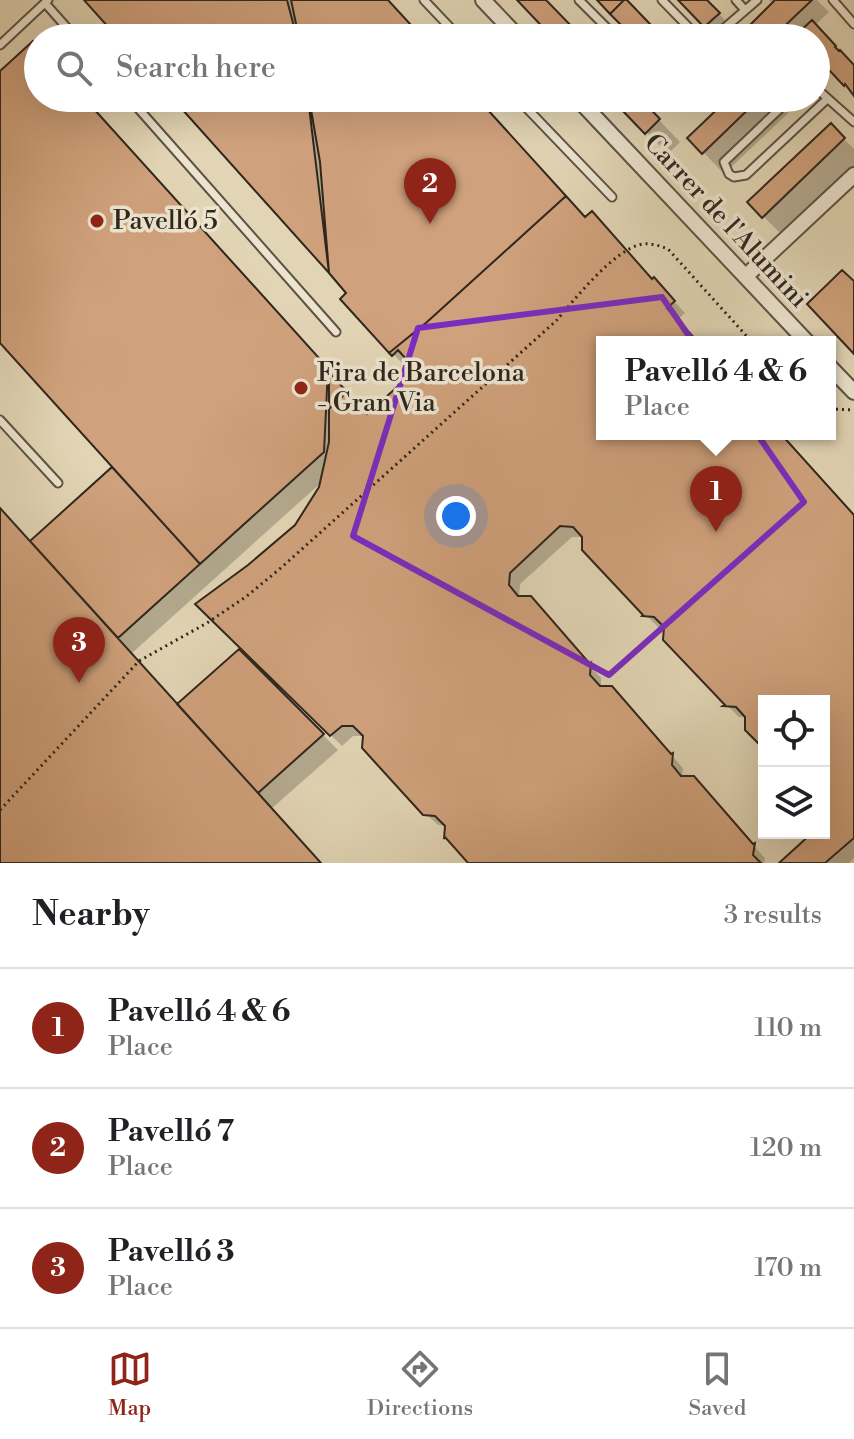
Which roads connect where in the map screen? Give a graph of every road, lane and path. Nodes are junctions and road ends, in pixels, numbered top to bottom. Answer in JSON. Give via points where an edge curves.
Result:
{"nodes":[{"id":1,"x":424,"y":0,"type":"edge"},
{"id":2,"x":483,"y":0,"type":"edge"},
{"id":3,"x":579,"y":0,"type":"edge"},
{"id":4,"x":662,"y":0,"type":"edge"},
{"id":5,"x":736,"y":0,"type":"edge"},
{"id":6,"x":757,"y":0,"type":"edge"},
{"id":7,"x":833,"y":0,"type":"edge"},
{"id":8,"x":46,"y":2,"type":"edge"},
{"id":9,"x":745,"y":10,"type":"junction"},
{"id":10,"x":64,"y":24,"type":"edge"},
{"id":11,"x":447,"y":24,"type":"edge"},
{"id":12,"x":506,"y":24,"type":"edge"},
{"id":13,"x":603,"y":24,"type":"edge"},
{"id":14,"x":685,"y":24,"type":"edge"},
{"id":15,"x":729,"y":24,"type":"edge"},
{"id":16,"x":854,"y":24,"type":"edge"},
{"id":17,"x":0,"y":45,"type":"edge"},
{"id":18,"x":830,"y":102,"type":"edge"},
{"id":19,"x":141,"y":112,"type":"edge"},
{"id":20,"x":530,"y":112,"type":"edge"},
{"id":21,"x":590,"y":112,"type":"edge"},
{"id":22,"x":776,"y":112,"type":"edge"},
{"id":23,"x":813,"y":112,"type":"edge"},
{"id":24,"x":854,"y":122,"type":"edge"},
{"id":25,"x":854,"y":175,"type":"edge"},
{"id":26,"x":612,"y":197,"type":"dead end"},
{"id":27,"x":746,"y":276,"type":"junction"},
{"id":28,"x":336,"y":332,"type":"dead end"},
{"id":29,"x":747,"y":336,"type":"edge"},
{"id":30,"x":801,"y":336,"type":"edge"},
{"id":31,"x":836,"y":373,"type":"edge"},
{"id":32,"x":854,"y":392,"type":"edge"},
{"id":33,"x":0,"y":420,"type":"edge"},
{"id":34,"x":58,"y":483,"type":"dead end"},
{"id":35,"x":0,"y":810,"type":"edge"}],
"edges":[{"from":1,"to":11,"type":"lane"},
{"from":2,"to":12,"type":"street"},
{"from":3,"to":13,"type":"lane"},
{"from":4,"to":14,"type":"lane"},
{"from":5,"to":9,"type":"lane"},
{"from":6,"to":9,"type":"lane"},
{"from":7,"to":16,"type":"lane"},
{"from":8,"to":10,"type":"lane"},
{"from":8,"to":17,"type":"lane"},
{"from":9,"to":15,"type":"lane"},
{"from":18,"to":24,"type":"lane"},
{"from":19,"to":28,"type":"lane"},
{"from":20,"to":26,"type":"lane"},
{"from":21,"to":27,"type":"street","name":"Carrer de l'Alumini"},
{"from":22,"to":23,"type":"lane","via":[[724,162],[729,174],[746,175]]},
{"from":25,"to":27,"type":"street"},
{"from":27,"to":30,"type":"street","name":"Carrer de l'Alumini"},
{"from":29,"to":35,"type":"path","via":[[668,249],[643,244],[630,248],[282,567],[207,623],[139,661]]},
{"from":31,"to":32,"type":"street"},
{"from":33,"to":34,"type":"lane"}]}
